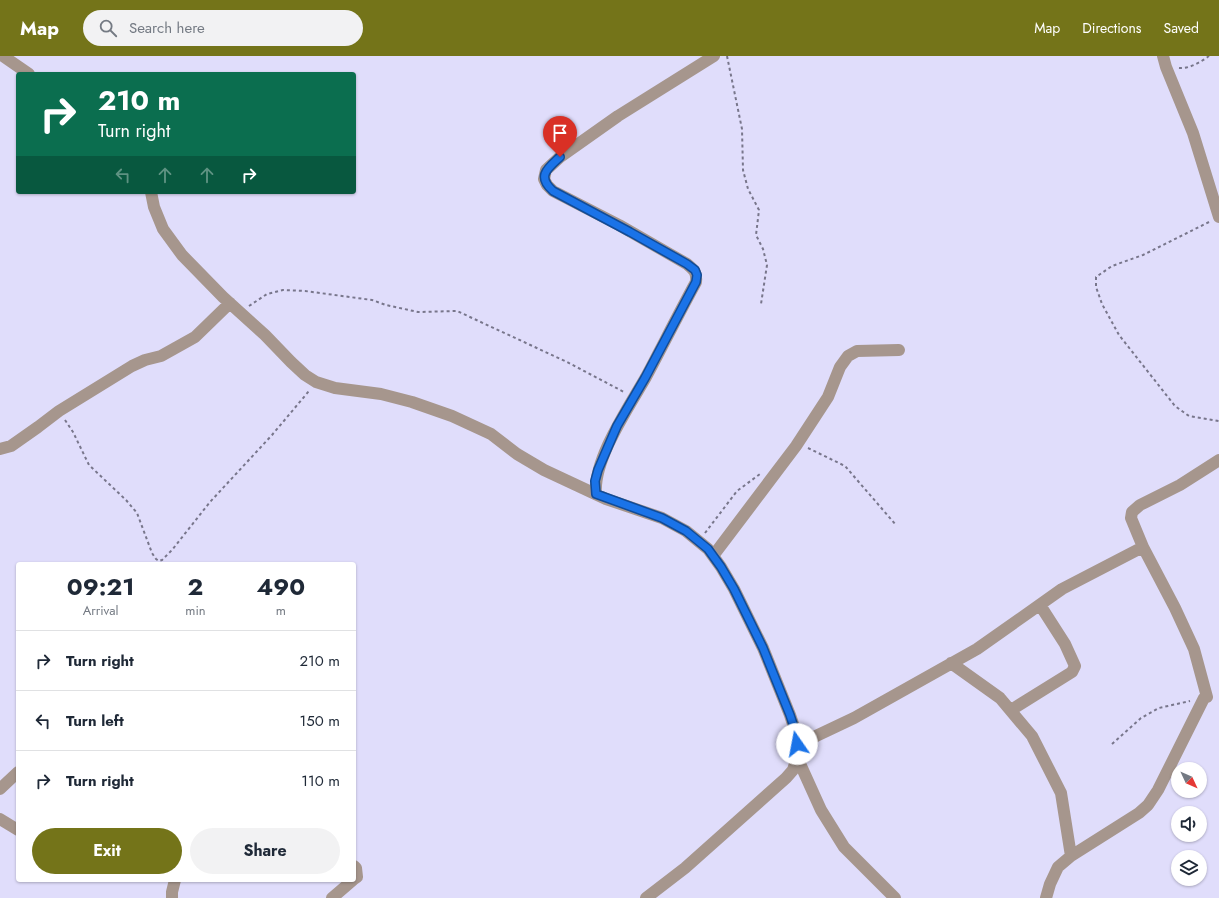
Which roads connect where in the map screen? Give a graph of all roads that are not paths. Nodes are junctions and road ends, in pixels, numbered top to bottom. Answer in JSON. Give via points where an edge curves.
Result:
{"nodes":[{"id":1,"x":3,"y":56,"type":"edge"},
{"id":2,"x":714,"y":56,"type":"edge"},
{"id":3,"x":1164,"y":61,"type":"edge"},
{"id":4,"x":26,"y":72,"type":"edge"},
{"id":5,"x":151,"y":194,"type":"edge"},
{"id":6,"x":1219,"y":217,"type":"edge"},
{"id":7,"x":230,"y":303,"type":"junction"},
{"id":8,"x":899,"y":350,"type":"dead end"},
{"id":9,"x":0,"y":449,"type":"edge"},
{"id":10,"x":1219,"y":460,"type":"edge"},
{"id":11,"x":597,"y":474,"type":"junction"},
{"id":12,"x":570,"y":482,"type":"junction"},
{"id":13,"x":596,"y":494,"type":"junction"},
{"id":14,"x":1143,"y":547,"type":"junction"},
{"id":15,"x":713,"y":556,"type":"junction"},
{"id":16,"x":1040,"y":605,"type":"junction"},
{"id":17,"x":951,"y":663,"type":"junction"},
{"id":18,"x":1011,"y":710,"type":"junction"},
{"id":19,"x":797,"y":744,"type":"junction"},
{"id":20,"x":797,"y":757,"type":"junction"},
{"id":21,"x":16,"y":774,"type":"edge"},
{"id":22,"x":0,"y":789,"type":"edge"},
{"id":23,"x":0,"y":819,"type":"edge"},
{"id":24,"x":16,"y":829,"type":"edge"},
{"id":25,"x":1071,"y":856,"type":"junction"},
{"id":26,"x":356,"y":868,"type":"edge"},
{"id":27,"x":356,"y":878,"type":"edge"},
{"id":28,"x":174,"y":882,"type":"edge"},
{"id":29,"x":352,"y":882,"type":"edge"},
{"id":30,"x":172,"y":898,"type":"edge"},
{"id":31,"x":332,"y":898,"type":"edge"},
{"id":32,"x":646,"y":898,"type":"edge"},
{"id":33,"x":895,"y":898,"type":"edge"},
{"id":34,"x":1046,"y":898,"type":"edge"}],
"edges":[{"from":1,"to":4,"type":"street"},
{"from":2,"to":11,"type":"street","via":[[618,116],[546,170],[546,185],[553,191],[681,260],[695,270],[697,275],[696,282],[617,426]]},
{"from":3,"to":6,"type":"street","via":[[1193,133]]},
{"from":5,"to":7,"type":"street","via":[[163,229],[182,255]]},
{"from":7,"to":9,"type":"street","via":[[195,337],[161,356],[132,366],[59,411],[11,446]]},
{"from":7,"to":12,"type":"street","via":[[304,375],[316,382],[334,388],[412,402],[452,416],[491,434],[517,454]]},
{"from":8,"to":15,"type":"street","via":[[857,351],[848,356],[840,367],[828,396],[796,446]]},
{"from":10,"to":14,"type":"street","via":[[1132,512],[1131,518]]},
{"from":11,"to":12,"type":"street"},
{"from":11,"to":13,"type":"street"},
{"from":12,"to":13,"type":"street"},
{"from":13,"to":15,"type":"street","via":[[662,518],[686,531]]},
{"from":14,"to":16,"type":"street","via":[[1062,589]]},
{"from":14,"to":25,"type":"street","via":[[1176,608],[1194,649],[1206,698],[1148,805],[1140,813]]},
{"from":15,"to":19,"type":"street","via":[[734,589],[763,648],[790,715],[798,739]]},
{"from":16,"to":17,"type":"street","via":[[977,649]]},
{"from":16,"to":18,"type":"street","via":[[1065,644],[1075,666],[1072,672]]},
{"from":17,"to":18,"type":"street","via":[[1000,698]]},
{"from":17,"to":19,"type":"street","via":[[854,718]]},
{"from":18,"to":25,"type":"street","via":[[1032,736],[1061,793]]},
{"from":19,"to":20,"type":"street"},
{"from":20,"to":32,"type":"street","via":[[793,770],[786,778],[685,868]]},
{"from":20,"to":33,"type":"street","via":[[821,810],[844,847]]},
{"from":21,"to":22,"type":"street"},
{"from":23,"to":24,"type":"street"},
{"from":25,"to":34,"type":"street","via":[[1058,867]]},
{"from":26,"to":27,"type":"street"},
{"from":28,"to":30,"type":"street"},
{"from":29,"to":31,"type":"street"}]}
